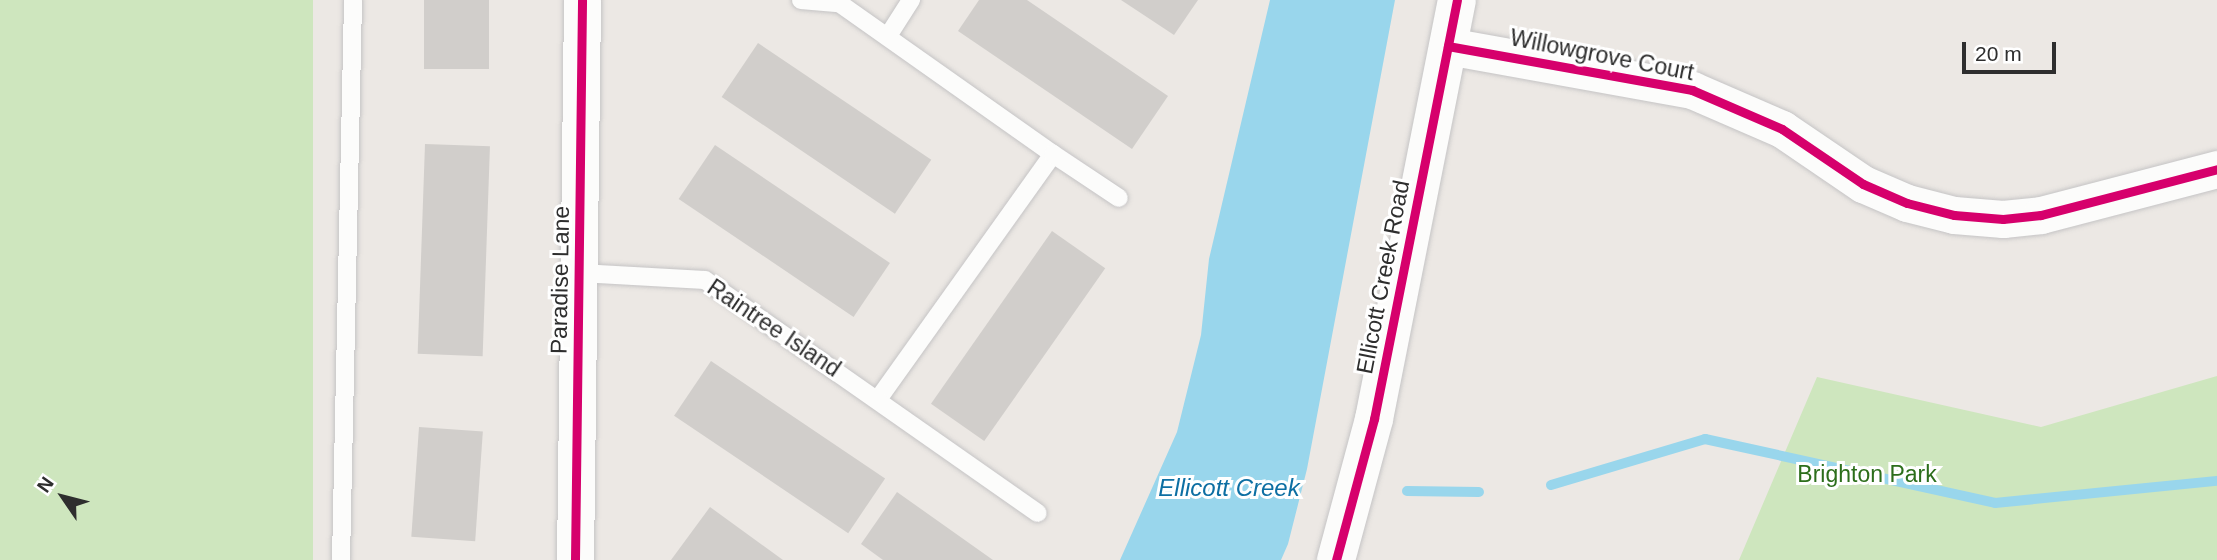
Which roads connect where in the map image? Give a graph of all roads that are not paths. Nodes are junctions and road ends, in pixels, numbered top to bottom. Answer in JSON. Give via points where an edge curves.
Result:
{"nodes":[{"id":1,"x":354,"y":0,"type":"edge"},
{"id":2,"x":582,"y":0,"type":"edge"},
{"id":3,"x":801,"y":0,"type":"edge"},
{"id":4,"x":911,"y":0,"type":"edge"},
{"id":5,"x":1457,"y":0,"type":"edge"},
{"id":6,"x":888,"y":36,"type":"junction"},
{"id":7,"x":1448,"y":46,"type":"junction"},
{"id":8,"x":1053,"y":154,"type":"junction"},
{"id":9,"x":2217,"y":169,"type":"edge"},
{"id":10,"x":1119,"y":198,"type":"dead end"},
{"id":11,"x":580,"y":273,"type":"junction"},
{"id":12,"x":878,"y":398,"type":"junction"},
{"id":13,"x":1038,"y":513,"type":"dead end"},
{"id":14,"x":341,"y":560,"type":"edge"},
{"id":15,"x":575,"y":560,"type":"edge"},
{"id":16,"x":1336,"y":560,"type":"edge"}],
"edges":[{"from":1,"to":14,"type":"lane"},
{"from":2,"to":11,"type":"street","name":"Paradise Lane"},
{"from":3,"to":6,"type":"lane","via":[[839,3]]},
{"from":4,"to":6,"type":"lane"},
{"from":5,"to":7,"type":"street","name":"Ellicott Creek Road"},
{"from":6,"to":8,"type":"lane"},
{"from":7,"to":9,"type":"street","name":"Willowgrove Court","via":[[1692,90],[1782,129],[1863,184],[1907,204],[1954,215],[2003,219],[2041,215]]},
{"from":7,"to":16,"type":"street","name":"Ellicott Creek Road","via":[[1374,419]]},
{"from":8,"to":10,"type":"lane"},
{"from":8,"to":12,"type":"lane"},
{"from":11,"to":12,"type":"lane","name":"Raintree Island","via":[[705,279]]},
{"from":11,"to":15,"type":"street","name":"Paradise Lane"},
{"from":12,"to":13,"type":"lane","name":"Raintree Island"}]}
